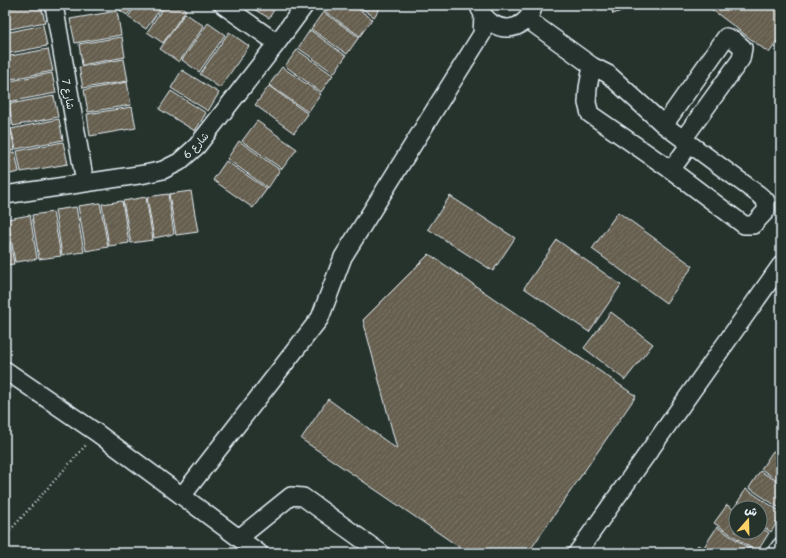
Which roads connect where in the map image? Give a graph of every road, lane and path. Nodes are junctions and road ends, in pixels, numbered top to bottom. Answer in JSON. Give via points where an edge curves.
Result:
{"nodes":[{"id":1,"x":54,"y":5,"type":"edge"},
{"id":2,"x":223,"y":5,"type":"edge"},
{"id":3,"x":305,"y":5,"type":"edge"},
{"id":4,"x":481,"y":10,"type":"edge"},
{"id":5,"x":531,"y":12,"type":"edge"},
{"id":6,"x":501,"y":28,"type":"junction"},
{"id":7,"x":482,"y":34,"type":"junction"},
{"id":8,"x":277,"y":43,"type":"junction"},
{"id":9,"x":592,"y":66,"type":"junction"},
{"id":10,"x":664,"y":125,"type":"junction"},
{"id":11,"x":687,"y":141,"type":"junction"},
{"id":12,"x":671,"y":170,"type":"junction"},
{"id":13,"x":85,"y":183,"type":"junction"},
{"id":14,"x":5,"y":195,"type":"edge"},
{"id":15,"x":781,"y":265,"type":"edge"},
{"id":16,"x":5,"y":370,"type":"edge"},
{"id":17,"x":97,"y":433,"type":"junction"},
{"id":18,"x":182,"y":496,"type":"junction"},
{"id":19,"x":5,"y":536,"type":"edge"},
{"id":20,"x":239,"y":538,"type":"junction"},
{"id":21,"x":781,"y":546,"type":"edge"},
{"id":22,"x":259,"y":553,"type":"edge"},
{"id":23,"x":381,"y":553,"type":"edge"},
{"id":24,"x":577,"y":553,"type":"edge"},
{"id":25,"x":776,"y":553,"type":"edge"}],
"edges":[{"from":1,"to":13,"type":"street","name":"شارع 7"},
{"from":2,"to":8,"type":"street"},
{"from":3,"to":8,"type":"street","name":"شارع 6"},
{"from":4,"to":6,"type":"street","via":[[491,23]]},
{"from":4,"to":7,"type":"street"},
{"from":5,"to":6,"type":"street","via":[[522,24]]},
{"from":5,"to":9,"type":"street"},
{"from":6,"to":7,"type":"street"},
{"from":7,"to":18,"type":"street","via":[[344,257],[320,318]]},
{"from":8,"to":13,"type":"street","name":"شارع 6","via":[[197,146],[179,162],[163,170]]},
{"from":9,"to":10,"type":"street","via":[[608,74]]},
{"from":9,"to":12,"type":"street","via":[[587,103],[590,114]]},
{"from":10,"to":11,"type":"street"},
{"from":10,"to":11,"type":"street","via":[[726,37],[734,40],[743,48],[741,59]]},
{"from":11,"to":12,"type":"street"},
{"from":11,"to":12,"type":"street","via":[[766,201],[766,211],[753,225],[744,225]]},
{"from":13,"to":14,"type":"street","name":"شارع 6"},
{"from":15,"to":24,"type":"street"},
{"from":16,"to":17,"type":"street"},
{"from":17,"to":18,"type":"street"},
{"from":17,"to":19,"type":"path"},
{"from":18,"to":20,"type":"street"},
{"from":20,"to":22,"type":"street"},
{"from":20,"to":23,"type":"street","via":[[291,496],[303,497]]},
{"from":21,"to":25,"type":"street"}]}
